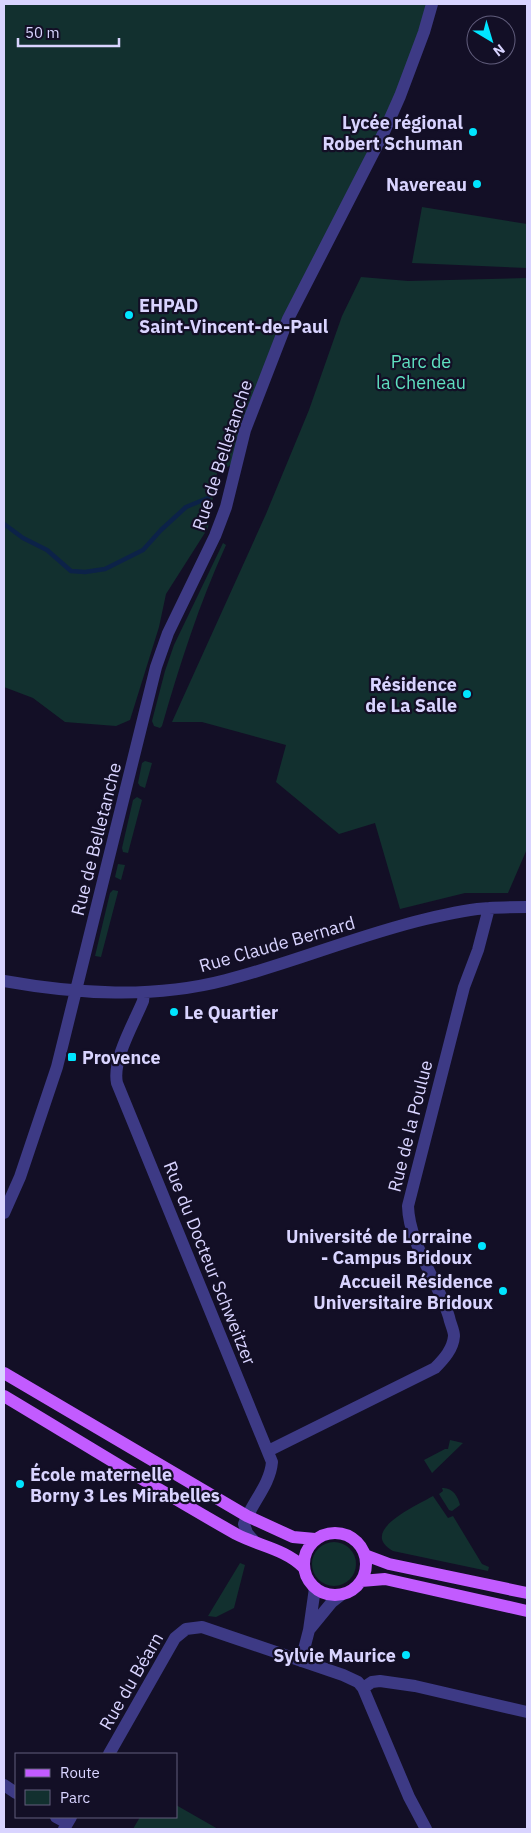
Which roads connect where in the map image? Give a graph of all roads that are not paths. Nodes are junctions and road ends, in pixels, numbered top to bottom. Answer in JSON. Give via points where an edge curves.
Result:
{"nodes":[{"id":1,"x":432,"y":4,"type":"edge"},
{"id":2,"x":527,"y":907,"type":"edge"},
{"id":3,"x":488,"y":908,"type":"junction"},
{"id":4,"x":4,"y":981,"type":"edge"},
{"id":5,"x":76,"y":991,"type":"junction"},
{"id":6,"x":144,"y":993,"type":"junction"},
{"id":7,"x":4,"y":1213,"type":"edge"},
{"id":8,"x":4,"y":1373,"type":"edge"},
{"id":9,"x":4,"y":1396,"type":"edge"},
{"id":10,"x":135,"y":1450,"type":"junction"},
{"id":11,"x":268,"y":1450,"type":"junction"},
{"id":12,"x":124,"y":1467,"type":"junction"},
{"id":13,"x":247,"y":1516,"type":"junction"},
{"id":14,"x":315,"y":1539,"type":"junction"},
{"id":15,"x":254,"y":1542,"type":"junction"},
{"id":16,"x":365,"y":1555,"type":"junction"},
{"id":17,"x":303,"y":1567,"type":"junction"},
{"id":18,"x":361,"y":1581,"type":"junction"},
{"id":19,"x":315,"y":1588,"type":"junction"},
{"id":20,"x":527,"y":1593,"type":"edge"},
{"id":21,"x":341,"y":1595,"type":"junction"},
{"id":22,"x":527,"y":1611,"type":"edge"},
{"id":23,"x":309,"y":1630,"type":"junction"},
{"id":24,"x":301,"y":1661,"type":"junction"},
{"id":25,"x":364,"y":1688,"type":"junction"},
{"id":26,"x":527,"y":1712,"type":"edge"},
{"id":27,"x":110,"y":1753,"type":"edge"},
{"id":28,"x":4,"y":1785,"type":"edge"},
{"id":29,"x":15,"y":1791,"type":"edge"},
{"id":30,"x":426,"y":1829,"type":"edge"}],
"edges":[{"from":1,"to":5,"type":"street","name":"Rue de Belletanche","via":[[384,132],[288,319],[246,430],[215,536],[168,633],[156,667]]},
{"from":2,"to":3,"type":"street","name":"Rue Claude Bernard"},
{"from":3,"to":6,"type":"street","name":"Rue Claude Bernard","via":[[402,925],[226,980]]},
{"from":3,"to":11,"type":"street","name":"Rue de la Poulue","via":[[478,950],[464,987],[408,1206],[412,1231],[454,1335],[448,1356],[435,1368]]},
{"from":4,"to":5,"type":"street","name":"Rue Claude Bernard"},
{"from":5,"to":6,"type":"street","name":"Rue Claude Bernard"},
{"from":5,"to":7,"type":"street","name":"Rue de Belletanche","via":[[34,1139]]},
{"from":6,"to":11,"type":"street","name":"Rue du Docteur Schweitzer","via":[[118,1061],[117,1083]]},
{"from":8,"to":10,"type":"main road"},
{"from":9,"to":12,"type":"main road"},
{"from":10,"to":12,"type":"main road"},
{"from":10,"to":13,"type":"main road"},
{"from":11,"to":13,"type":"street","name":"Rue du Docteur Schweitzer","via":[[272,1462],[269,1480]]},
{"from":12,"to":15,"type":"main road"},
{"from":13,"to":14,"type":"main road","via":[[293,1537]]},
{"from":13,"to":15,"type":"street","via":[[244,1524]]},
{"from":14,"to":16,"type":"main road","via":[[333,1532],[343,1533],[359,1543]]},
{"from":14,"to":17,"type":"main road","via":[[304,1556]]},
{"from":15,"to":17,"type":"main road","via":[[286,1553]]},
{"from":16,"to":18,"type":"main road","via":[[365,1573]]},
{"from":16,"to":20,"type":"main road","via":[[389,1564]]},
{"from":17,"to":19,"type":"main road"},
{"from":18,"to":21,"type":"main road"},
{"from":18,"to":22,"type":"main road","via":[[384,1579]]},
{"from":19,"to":21,"type":"main road","via":[[323,1593]]},
{"from":19,"to":23,"type":"street"},
{"from":21,"to":23,"type":"street"},
{"from":23,"to":24,"type":"street"},
{"from":24,"to":25,"type":"street","via":[[352,1678]]},
{"from":24,"to":27,"type":"street","name":"Rue du Béarn","via":[[202,1627],[186,1628],[175,1638]]},
{"from":25,"to":26,"type":"street","via":[[380,1681],[415,1686]]},
{"from":25,"to":30,"type":"street","via":[[409,1797]]},
{"from":28,"to":29,"type":"street"}]}
